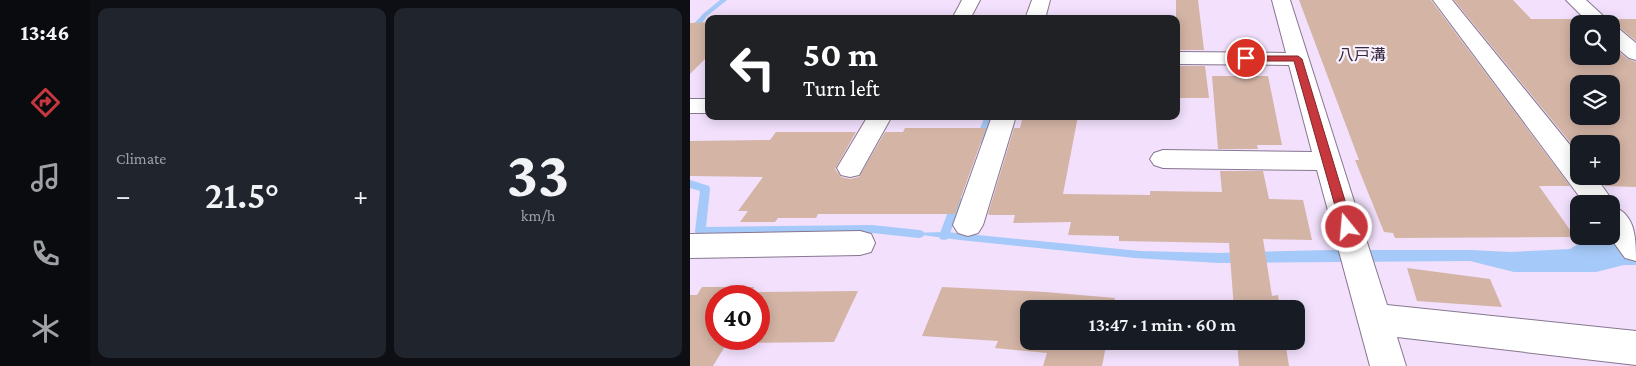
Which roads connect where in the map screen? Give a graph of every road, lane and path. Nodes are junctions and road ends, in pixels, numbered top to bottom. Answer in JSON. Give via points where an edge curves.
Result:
{"nodes":[{"id":1,"x":1041,"y":0,"type":"edge"},
{"id":2,"x":1281,"y":0,"type":"edge"},
{"id":3,"x":1442,"y":0,"type":"edge"},
{"id":4,"x":1575,"y":0,"type":"edge"},
{"id":5,"x":1036,"y":15,"type":"edge"},
{"id":6,"x":1592,"y":15,"type":"edge"},
{"id":7,"x":1620,"y":40,"type":"edge"},
{"id":8,"x":1636,"y":54,"type":"edge"},
{"id":9,"x":1180,"y":58,"type":"edge"},
{"id":10,"x":1298,"y":59,"type":"junction"},
{"id":11,"x":690,"y":106,"type":"edge"},
{"id":12,"x":705,"y":106,"type":"edge"},
{"id":13,"x":878,"y":120,"type":"edge"},
{"id":14,"x":1003,"y":120,"type":"edge"},
{"id":15,"x":1163,"y":160,"type":"dead end"},
{"id":16,"x":1327,"y":161,"type":"junction"},
{"id":17,"x":1570,"y":164,"type":"edge"},
{"id":18,"x":850,"y":168,"type":"dead end"},
{"id":19,"x":1586,"y":185,"type":"edge"},
{"id":20,"x":1594,"y":195,"type":"edge"},
{"id":21,"x":968,"y":225,"type":"dead end"},
{"id":22,"x":860,"y":243,"type":"dead end"},
{"id":23,"x":690,"y":246,"type":"edge"},
{"id":24,"x":1375,"y":319,"type":"junction"},
{"id":25,"x":1636,"y":348,"type":"edge"},
{"id":26,"x":1388,"y":366,"type":"edge"}],
"edges":[{"from":1,"to":5,"type":"street"},
{"from":2,"to":10,"type":"street"},
{"from":3,"to":17,"type":"street"},
{"from":4,"to":6,"type":"street"},
{"from":7,"to":8,"type":"street"},
{"from":9,"to":10,"type":"street"},
{"from":10,"to":16,"type":"street"},
{"from":11,"to":12,"type":"street"},
{"from":13,"to":18,"type":"street"},
{"from":14,"to":21,"type":"street"},
{"from":15,"to":16,"type":"street"},
{"from":16,"to":24,"type":"street"},
{"from":19,"to":20,"type":"street"},
{"from":22,"to":23,"type":"street"},
{"from":24,"to":25,"type":"street"},
{"from":24,"to":26,"type":"street"}]}
